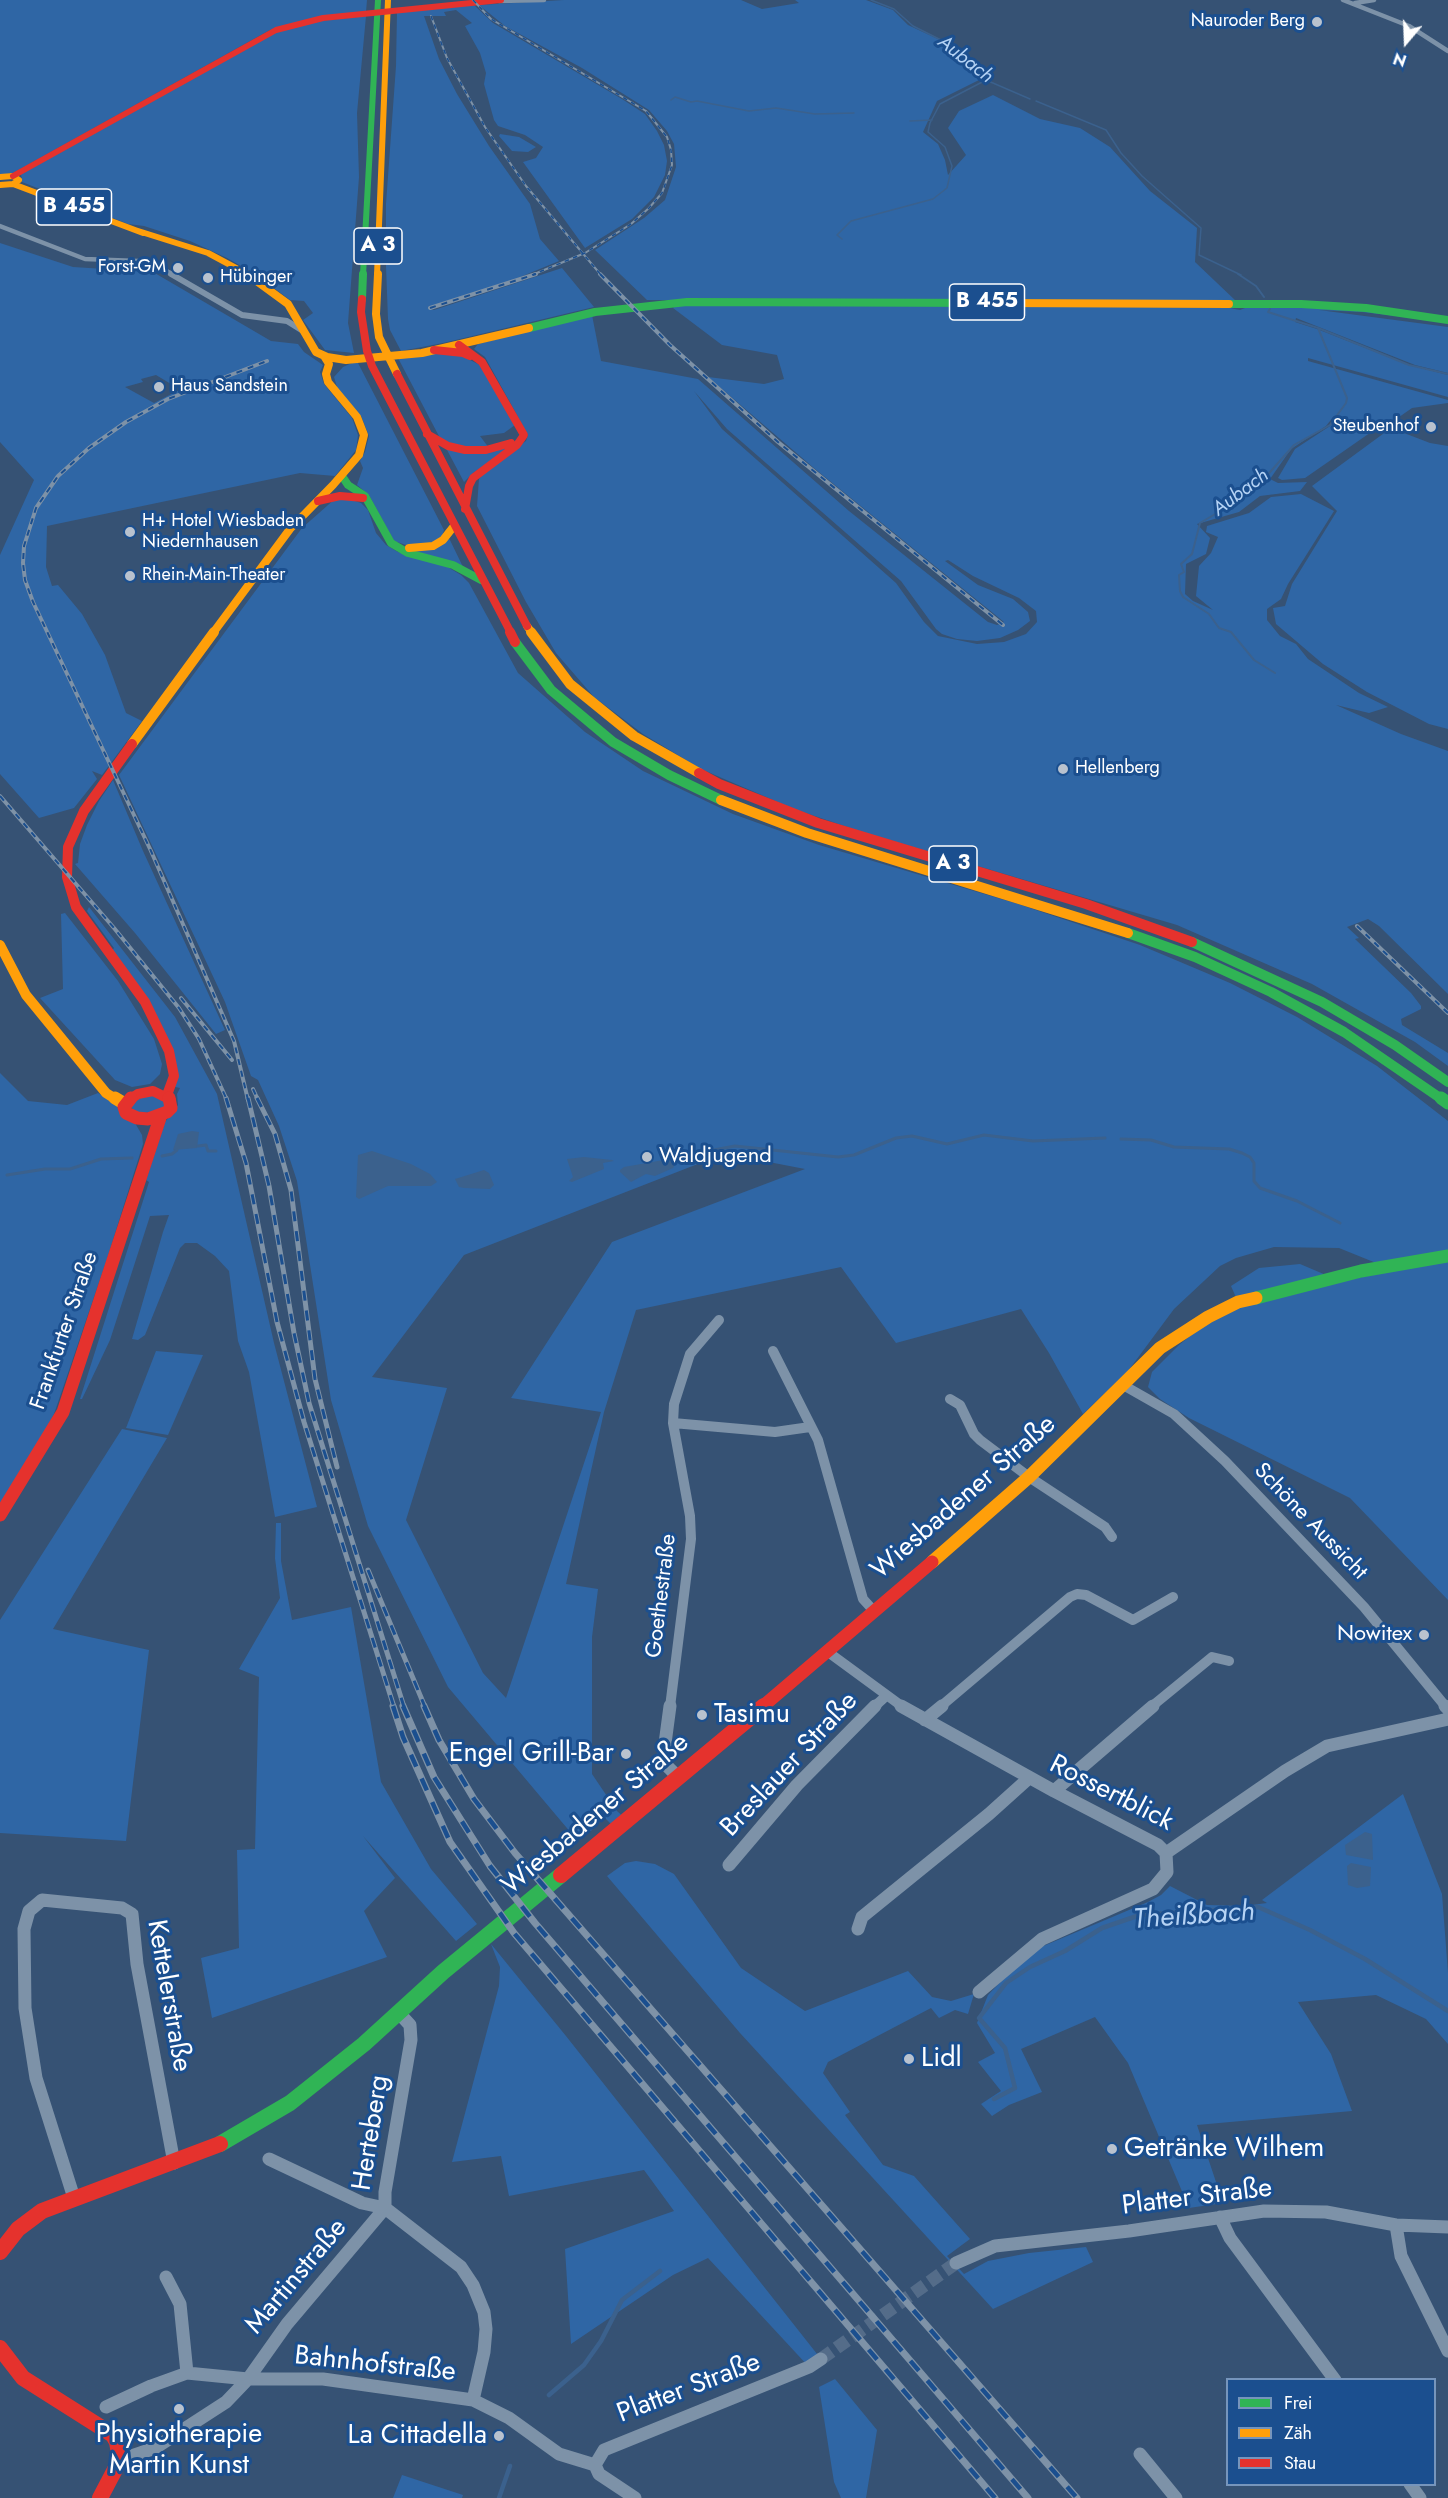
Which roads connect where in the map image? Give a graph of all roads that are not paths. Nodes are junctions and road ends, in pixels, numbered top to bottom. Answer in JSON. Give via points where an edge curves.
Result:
{"nodes":[{"id":1,"x":500,"y":0,"type":"edge"},
{"id":2,"x":534,"y":0,"type":"edge"},
{"id":3,"x":544,"y":0,"type":"edge"},
{"id":4,"x":1343,"y":0,"type":"edge"},
{"id":5,"x":1374,"y":0,"type":"edge"},
{"id":6,"x":1353,"y":3,"type":"junction"},
{"id":7,"x":383,"y":8,"type":"edge"},
{"id":8,"x":1448,"y":51,"type":"edge"},
{"id":9,"x":6,"y":180,"type":"edge"},
{"id":10,"x":0,"y":226,"type":"edge"},
{"id":11,"x":1448,"y":320,"type":"edge"},
{"id":12,"x":303,"y":331,"type":"junction"},
{"id":13,"x":461,"y":349,"type":"junction"},
{"id":14,"x":326,"y":367,"type":"junction"},
{"id":15,"x":521,"y":431,"type":"junction"},
{"id":16,"x":427,"y":434,"type":"junction"},
{"id":17,"x":338,"y":480,"type":"junction"},
{"id":18,"x":361,"y":496,"type":"junction"},
{"id":19,"x":318,"y":501,"type":"junction"},
{"id":20,"x":465,"y":509,"type":"junction"},
{"id":21,"x":454,"y":526,"type":"junction"},
{"id":22,"x":395,"y":545,"type":"junction"},
{"id":23,"x":481,"y":580,"type":"junction"},
{"id":24,"x":0,"y":945,"type":"edge"},
{"id":25,"x":173,"y":1069,"type":"junction"},
{"id":26,"x":1448,"y":1082,"type":"edge"},
{"id":27,"x":100,"y":1084,"type":"junction"},
{"id":28,"x":153,"y":1091,"type":"junction"},
{"id":29,"x":138,"y":1094,"type":"junction"},
{"id":30,"x":167,"y":1095,"type":"junction"},
{"id":31,"x":1448,"y":1103,"type":"edge"},
{"id":32,"x":125,"y":1104,"type":"junction"},
{"id":33,"x":161,"y":1115,"type":"junction"},
{"id":34,"x":141,"y":1119,"type":"junction"},
{"id":35,"x":148,"y":1151,"type":"junction"},
{"id":36,"x":1448,"y":1256,"type":"edge"},
{"id":37,"x":719,"y":1320,"type":"dead end"},
{"id":38,"x":773,"y":1351,"type":"dead end"},
{"id":39,"x":1123,"y":1385,"type":"junction"},
{"id":40,"x":950,"y":1399,"type":"dead end"},
{"id":41,"x":673,"y":1423,"type":"junction"},
{"id":42,"x":810,"y":1427,"type":"junction"},
{"id":43,"x":1029,"y":1477,"type":"junction"},
{"id":44,"x":0,"y":1515,"type":"edge"},
{"id":45,"x":1112,"y":1537,"type":"dead end"},
{"id":46,"x":1173,"y":1598,"type":"dead end"},
{"id":47,"x":873,"y":1610,"type":"junction"},
{"id":48,"x":828,"y":1652,"type":"junction"},
{"id":49,"x":1229,"y":1661,"type":"dead end"},
{"id":50,"x":886,"y":1696,"type":"junction"},
{"id":51,"x":1448,"y":1708,"type":"edge"},
{"id":52,"x":925,"y":1719,"type":"junction"},
{"id":53,"x":1448,"y":1719,"type":"edge"},
{"id":54,"x":679,"y":1778,"type":"junction"},
{"id":55,"x":1029,"y":1778,"type":"junction"},
{"id":56,"x":1054,"y":1791,"type":"junction"},
{"id":57,"x":1167,"y":1853,"type":"junction"},
{"id":58,"x":729,"y":1865,"type":"dead end"},
{"id":59,"x":858,"y":1929,"type":"dead end"},
{"id":60,"x":980,"y":1992,"type":"dead end"},
{"id":61,"x":399,"y":2013,"type":"junction"},
{"id":62,"x":269,"y":2159,"type":"dead end"},
{"id":63,"x":174,"y":2163,"type":"junction"},
{"id":64,"x":74,"y":2198,"type":"junction"},
{"id":65,"x":385,"y":2208,"type":"junction"},
{"id":66,"x":1220,"y":2217,"type":"junction"},
{"id":67,"x":1396,"y":2225,"type":"junction"},
{"id":68,"x":1448,"y":2227,"type":"edge"},
{"id":69,"x":0,"y":2252,"type":"edge"},
{"id":70,"x":956,"y":2264,"type":"tunnel mouth"},
{"id":71,"x":166,"y":2277,"type":"dead end"},
{"id":72,"x":0,"y":2348,"type":"edge"},
{"id":73,"x":1448,"y":2351,"type":"edge"},
{"id":74,"x":821,"y":2359,"type":"tunnel mouth"},
{"id":75,"x":187,"y":2373,"type":"junction"},
{"id":76,"x":1334,"y":2378,"type":"edge"},
{"id":77,"x":248,"y":2379,"type":"junction"},
{"id":78,"x":473,"y":2400,"type":"junction"},
{"id":79,"x":106,"y":2407,"type":"dead end"},
{"id":80,"x":1140,"y":2454,"type":"dead end"},
{"id":81,"x":120,"y":2460,"type":"junction"},
{"id":82,"x":599,"y":2472,"type":"junction"},
{"id":83,"x":100,"y":2498,"type":"edge"},
{"id":84,"x":635,"y":2498,"type":"edge"},
{"id":85,"x":1176,"y":2498,"type":"edge"}],
"edges":[{"from":1,"to":2,"type":"street"},
{"from":1,"to":9,"type":"main road","via":[[330,17],[276,30]]},
{"from":2,"to":3,"type":"street"},
{"from":4,"to":6,"type":"street"},
{"from":5,"to":6,"type":"street"},
{"from":6,"to":8,"type":"street","via":[[1409,27]]},
{"from":7,"to":16,"type":"main road","number":"A 3","via":[[376,326],[384,351]]},
{"from":7,"to":21,"type":"main road","number":"A 3","via":[[361,312],[372,366]]},
{"from":9,"to":12,"type":"main road","number":"B 455","via":[[135,230],[213,255],[284,299]]},
{"from":10,"to":12,"type":"street","via":[[86,259],[138,261],[159,267],[242,315],[287,321]]},
{"from":11,"to":13,"type":"main road","number":"B 455","via":[[1366,308],[1301,304],[710,301],[601,311]]},
{"from":12,"to":14,"type":"main road","number":"B 455"},
{"from":13,"to":14,"type":"main road","via":[[346,360]]},
{"from":13,"to":15,"type":"main road","via":[[482,362]]},
{"from":14,"to":17,"type":"main road","via":[[334,391],[357,417],[363,431],[361,451]]},
{"from":15,"to":16,"type":"main road","via":[[505,446],[476,451],[456,448]]},
{"from":15,"to":20,"type":"main road","via":[[521,442],[473,478]]},
{"from":16,"to":20,"type":"main road","number":"A 3"},
{"from":17,"to":18,"type":"main road","via":[[342,490]]},
{"from":17,"to":19,"type":"main road"},
{"from":18,"to":19,"type":"main road"},
{"from":18,"to":22,"type":"main road"},
{"from":19,"to":25,"type":"main road","via":[[290,529],[208,638],[80,819],[71,838],[67,857],[69,887],[84,921],[145,1002],[169,1051]]},
{"from":20,"to":26,"type":"main road","number":"A 3","via":[[529,629],[557,669],[609,717],[660,752],[719,784],[798,816],[1127,917],[1207,947],[1322,1002]]},
{"from":21,"to":22,"type":"main road","via":[[433,546]]},
{"from":21,"to":23,"type":"main road","number":"A 3"},
{"from":22,"to":23,"type":"main road"},
{"from":23,"to":31,"type":"main road","number":"A 3","via":[[516,646],[551,690],[613,742],[669,775],[740,809],[807,833],[1076,915],[1195,957],[1344,1032]]},
{"from":24,"to":27,"type":"main road","via":[[26,995]]},
{"from":25,"to":28,"type":"main road"},
{"from":25,"to":30,"type":"main road"},
{"from":27,"to":29,"type":"main road"},
{"from":27,"to":32,"type":"main road","via":[[106,1093]]},
{"from":28,"to":29,"type":"main road"},
{"from":28,"to":30,"type":"main road"},
{"from":29,"to":32,"type":"main road"},
{"from":30,"to":33,"type":"main road","name":"Frankfurter Straße","via":[[171,1108]]},
{"from":32,"to":34,"type":"main road","via":[[129,1115]]},
{"from":33,"to":34,"type":"main road"},
{"from":33,"to":35,"type":"main road","name":"Frankfurter Straße"},
{"from":34,"to":35,"type":"main road","name":"Frankfurter Straße","via":[[147,1132]]},
{"from":35,"to":44,"type":"main road","name":"Frankfurter Straße","via":[[63,1412]]},
{"from":36,"to":39,"type":"main road","name":"Wiesbadener Straße","via":[[1361,1271],[1238,1302],[1174,1338]]},
{"from":37,"to":41,"type":"street","name":"Goethestraße","via":[[690,1354],[674,1404]]},
{"from":38,"to":42,"type":"street"},
{"from":39,"to":43,"type":"main road","name":"Wiesbadener Straße"},
{"from":39,"to":51,"type":"street","name":"Schöne Aussicht","via":[[1174,1414],[1225,1461],[1364,1607]]},
{"from":40,"to":43,"type":"street","via":[[960,1405],[980,1440]]},
{"from":41,"to":42,"type":"street","via":[[775,1432]]},
{"from":41,"to":54,"type":"street","name":"Goethestraße","via":[[691,1539],[664,1751],[666,1765]]},
{"from":42,"to":47,"type":"street","via":[[822,1452],[863,1599]]},
{"from":43,"to":45,"type":"street","via":[[1105,1527]]},
{"from":43,"to":47,"type":"main road","name":"Wiesbadener Straße"},
{"from":46,"to":52,"type":"street","via":[[1133,1620],[1086,1595],[1070,1596]]},
{"from":47,"to":48,"type":"main road","name":"Wiesbadener Straße"},
{"from":48,"to":50,"type":"street","name":"Rossertblick"},
{"from":48,"to":54,"type":"main road","name":"Wiesbadener Straße"},
{"from":49,"to":56,"type":"street","via":[[1212,1657],[1204,1662]]},
{"from":50,"to":52,"type":"street","name":"Rossertblick"},
{"from":50,"to":58,"type":"street","name":"Breslauer Straße","via":[[797,1785]]},
{"from":52,"to":55,"type":"street","name":"Rossertblick"},
{"from":53,"to":57,"type":"street","name":"Rossertblick","via":[[1321,1749]]},
{"from":54,"to":61,"type":"main road","name":"Wiesbadener Straße","via":[[486,1936]]},
{"from":55,"to":56,"type":"street","name":"Rossertblick"},
{"from":55,"to":59,"type":"street","via":[[862,1917]]},
{"from":56,"to":57,"type":"street","name":"Rossertblick"},
{"from":57,"to":60,"type":"street","via":[[1167,1872],[1153,1889],[1030,1947]]},
{"from":61,"to":63,"type":"main road","name":"Wiesbadener Straße","via":[[290,2103],[249,2129]]},
{"from":61,"to":65,"type":"street","name":"Herteberg","via":[[410,2025],[411,2040]]},
{"from":62,"to":65,"type":"street","via":[[362,2203]]},
{"from":63,"to":64,"type":"main road","name":"Wiesbadener Straße"},
{"from":63,"to":64,"type":"street","name":"Kettelerstraße","via":[[137,1964],[132,1914],[122,1908],[42,1900],[29,1911],[24,1929],[25,2008],[36,2078]]},
{"from":64,"to":69,"type":"main road","name":"Wiesbadener Straße","via":[[28,2220]]},
{"from":65,"to":77,"type":"street","name":"Martinstraße","via":[[287,2324]]},
{"from":65,"to":78,"type":"street","name":"Herteberg","via":[[461,2267],[474,2284],[486,2329]]},
{"from":66,"to":67,"type":"street","name":"Platter Straße","via":[[1299,2210]]},
{"from":66,"to":70,"type":"street","name":"Platter Straße","via":[[995,2247]]},
{"from":66,"to":76,"type":"street","via":[[1230,2238]]},
{"from":67,"to":68,"type":"street","name":"Platter Straße"},
{"from":67,"to":73,"type":"street","via":[[1401,2256]]},
{"from":71,"to":75,"type":"street","via":[[180,2304]]},
{"from":72,"to":81,"type":"main road","via":[[23,2378],[113,2435]]},
{"from":74,"to":82,"type":"street","name":"Platter Straße","via":[[610,2446],[599,2454]]},
{"from":75,"to":77,"type":"street","name":"Bahnhofstraße"},
{"from":75,"to":79,"type":"street"},
{"from":77,"to":78,"type":"street","name":"Bahnhofstraße","via":[[323,2379]]},
{"from":77,"to":81,"type":"street","via":[[226,2402],[155,2448]]},
{"from":78,"to":82,"type":"street","name":"Bahnhofstraße","via":[[509,2418],[559,2454]]},
{"from":80,"to":85,"type":"street"},
{"from":81,"to":83,"type":"main road"},
{"from":82,"to":84,"type":"street","name":"Bahnhofstraße"}]}
